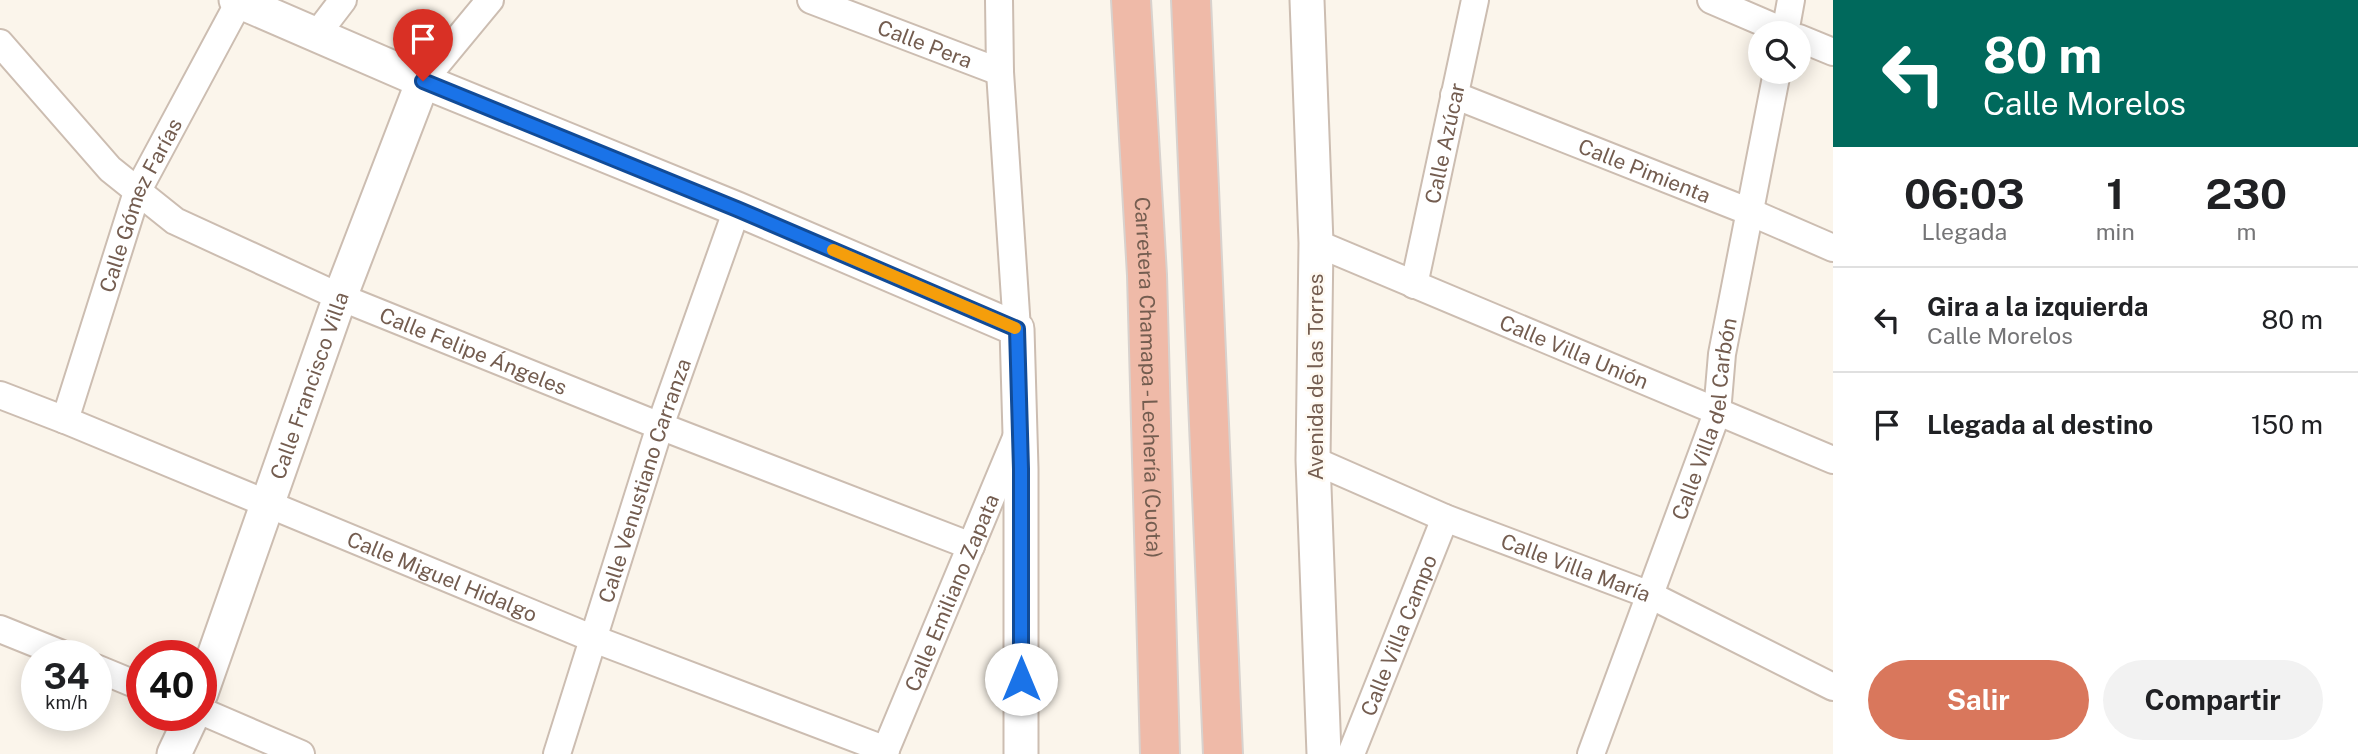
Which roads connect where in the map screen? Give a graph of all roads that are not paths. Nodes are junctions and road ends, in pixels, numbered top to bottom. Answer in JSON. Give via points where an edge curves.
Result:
{"nodes":[{"id":1,"x":343,"y":0,"type":"edge"},
{"id":2,"x":490,"y":0,"type":"edge"},
{"id":3,"x":811,"y":0,"type":"edge"},
{"id":4,"x":999,"y":0,"type":"edge"},
{"id":5,"x":1130,"y":0,"type":"edge"},
{"id":6,"x":1191,"y":0,"type":"edge"},
{"id":7,"x":1307,"y":0,"type":"edge"},
{"id":8,"x":1475,"y":0,"type":"edge"},
{"id":9,"x":1711,"y":0,"type":"edge"},
{"id":10,"x":1791,"y":0,"type":"edge"},
{"id":11,"x":238,"y":1,"type":"edge"},
{"id":12,"x":1759,"y":21,"type":"edge"},
{"id":13,"x":1790,"y":21,"type":"edge"},
{"id":14,"x":317,"y":34,"type":"junction"},
{"id":15,"x":0,"y":43,"type":"edge"},
{"id":16,"x":1811,"y":43,"type":"edge"},
{"id":17,"x":1833,"y":52,"type":"edge"},
{"id":18,"x":1000,"y":72,"type":"junction"},
{"id":19,"x":423,"y":81,"type":"junction"},
{"id":20,"x":1775,"y":84,"type":"edge"},
{"id":21,"x":1454,"y":96,"type":"junction"},
{"id":22,"x":137,"y":192,"type":"junction"},
{"id":23,"x":737,"y":209,"type":"junction"},
{"id":24,"x":1750,"y":212,"type":"junction"},
{"id":25,"x":1316,"y":243,"type":"junction"},
{"id":26,"x":1833,"y":248,"type":"edge"},
{"id":27,"x":1414,"y":285,"type":"junction"},
{"id":28,"x":340,"y":297,"type":"junction"},
{"id":29,"x":1017,"y":329,"type":"junction"},
{"id":30,"x":0,"y":395,"type":"edge"},
{"id":31,"x":1717,"y":413,"type":"junction"},
{"id":32,"x":65,"y":419,"type":"junction"},
{"id":33,"x":660,"y":426,"type":"junction"},
{"id":34,"x":1019,"y":432,"type":"junction"},
{"id":35,"x":1313,"y":460,"type":"junction"},
{"id":36,"x":1833,"y":460,"type":"edge"},
{"id":37,"x":267,"y":504,"type":"junction"},
{"id":38,"x":1445,"y":518,"type":"junction"},
{"id":39,"x":971,"y":546,"type":"junction"},
{"id":40,"x":1650,"y":595,"type":"junction"},
{"id":41,"x":0,"y":629,"type":"edge"},
{"id":42,"x":594,"y":639,"type":"junction"},
{"id":43,"x":27,"y":640,"type":"edge"},
{"id":44,"x":217,"y":647,"type":"edge"},
{"id":45,"x":1833,"y":687,"type":"edge"},
{"id":46,"x":217,"y":718,"type":"edge"},
{"id":47,"x":185,"y":731,"type":"edge"},
{"id":48,"x":885,"y":752,"type":"edge"},
{"id":49,"x":174,"y":754,"type":"edge"},
{"id":50,"x":301,"y":754,"type":"edge"},
{"id":51,"x":557,"y":754,"type":"edge"},
{"id":52,"x":1021,"y":754,"type":"edge"},
{"id":53,"x":1160,"y":754,"type":"edge"},
{"id":54,"x":1223,"y":754,"type":"edge"},
{"id":55,"x":1324,"y":754,"type":"edge"},
{"id":56,"x":1351,"y":754,"type":"edge"},
{"id":57,"x":1591,"y":754,"type":"edge"}],
"edges":[{"from":1,"to":14,"type":"street"},
{"from":2,"to":19,"type":"street"},
{"from":3,"to":18,"type":"street","name":"Calle Pera"},
{"from":4,"to":18,"type":"street"},
{"from":5,"to":53,"type":"highway","name":"Carretera Chamapa - Lechería (Cuota)","via":[[1147,275]]},
{"from":6,"to":54,"type":"highway"},
{"from":7,"to":25,"type":"street","name":"Avenida de las Torres"},
{"from":8,"to":21,"type":"street","name":"Calle Azúcar"},
{"from":9,"to":12,"type":"street"},
{"from":10,"to":13,"type":"street"},
{"from":11,"to":14,"type":"street"},
{"from":11,"to":22,"type":"street","name":"Calle Gómez Farías"},
{"from":14,"to":19,"type":"street"},
{"from":15,"to":22,"type":"street","name":"Calle Felipe Ángeles","via":[[110,169]]},
{"from":16,"to":17,"type":"street"},
{"from":18,"to":29,"type":"street"},
{"from":19,"to":23,"type":"street"},
{"from":19,"to":28,"type":"street","name":"Calle Francisco Villa"},
{"from":20,"to":24,"type":"street","name":"Calle Villa del Carbón"},
{"from":21,"to":24,"type":"street","name":"Calle Pimienta"},
{"from":21,"to":27,"type":"street","name":"Calle Azúcar"},
{"from":22,"to":28,"type":"street","name":"Calle Felipe Ángeles","via":[[175,221]]},
{"from":22,"to":32,"type":"street","name":"Calle Gómez Farías"},
{"from":23,"to":29,"type":"street"},
{"from":23,"to":33,"type":"street","name":"Calle Venustiano Carranza"},
{"from":24,"to":26,"type":"street","name":"Calle Pimienta"},
{"from":24,"to":31,"type":"street","name":"Calle Villa del Carbón","via":[[1723,354]]},
{"from":25,"to":27,"type":"street","name":"Calle Villa Unión"},
{"from":25,"to":35,"type":"street","name":"Avenida de las Torres"},
{"from":27,"to":31,"type":"street","name":"Calle Villa Unión"},
{"from":28,"to":33,"type":"street","name":"Calle Felipe Ángeles"},
{"from":28,"to":37,"type":"street","name":"Calle Francisco Villa"},
{"from":29,"to":34,"type":"street"},
{"from":30,"to":32,"type":"street","name":"Calle Miguel Hidalgo"},
{"from":31,"to":36,"type":"street","name":"Calle Villa Unión"},
{"from":31,"to":40,"type":"street","name":"Calle Villa del Carbón"},
{"from":32,"to":37,"type":"street","name":"Calle Miguel Hidalgo"},
{"from":33,"to":39,"type":"street","name":"Calle Felipe Ángeles"},
{"from":33,"to":42,"type":"street","name":"Calle Venustiano Carranza"},
{"from":34,"to":39,"type":"street","name":"Calle Emiliano Zapata"},
{"from":34,"to":52,"type":"street"},
{"from":35,"to":38,"type":"street","name":"Calle Villa María"},
{"from":35,"to":55,"type":"street","name":"Avenida de las Torres"},
{"from":37,"to":42,"type":"street","name":"Calle Miguel Hidalgo"},
{"from":37,"to":44,"type":"street","name":"Calle Francisco Villa"},
{"from":38,"to":40,"type":"street","name":"Calle Villa María"},
{"from":38,"to":56,"type":"street","name":"Calle Villa Campo"},
{"from":39,"to":48,"type":"street","name":"Calle Emiliano Zapata"},
{"from":40,"to":45,"type":"street","name":"Calle Villa María"},
{"from":40,"to":57,"type":"street","name":"Calle Villa del Carbón"},
{"from":41,"to":43,"type":"street"},
{"from":42,"to":48,"type":"street","name":"Calle Miguel Hidalgo"},
{"from":42,"to":51,"type":"street","name":"Calle Venustiano Carranza"},
{"from":46,"to":50,"type":"street"},
{"from":47,"to":49,"type":"street"}]}
